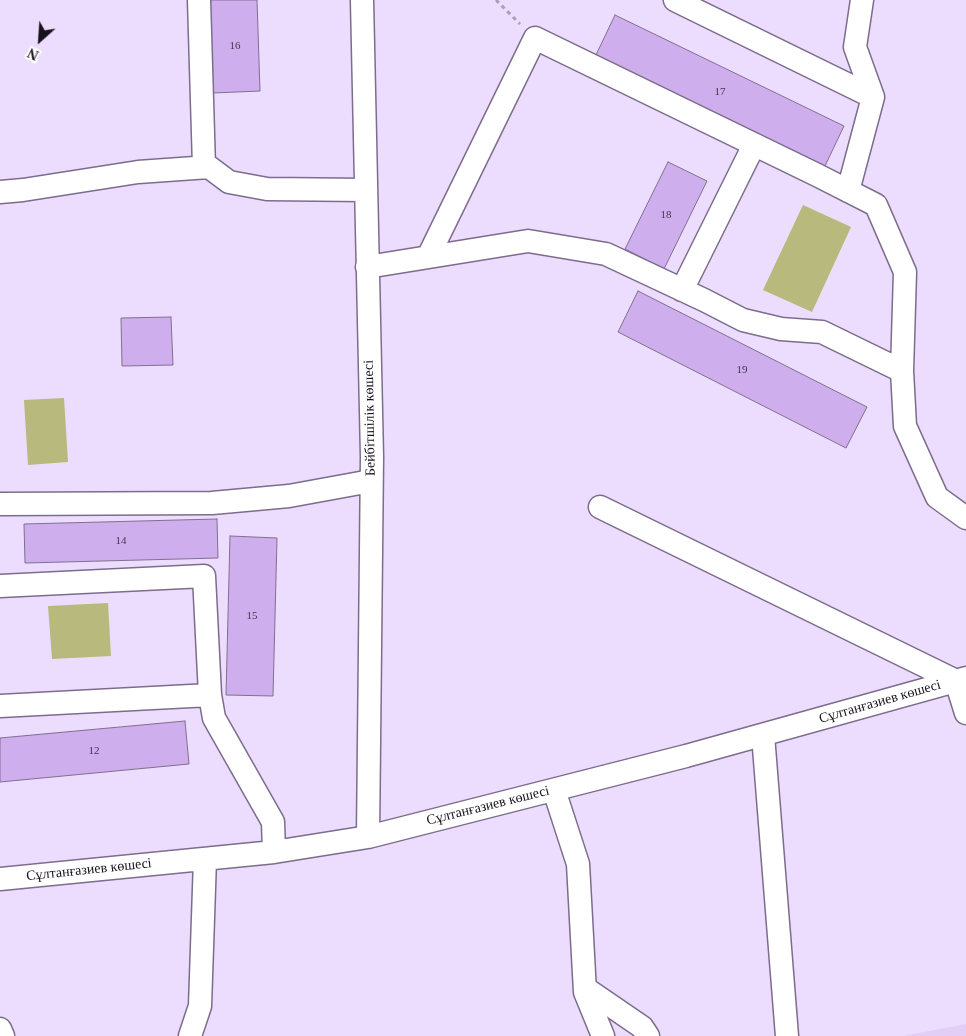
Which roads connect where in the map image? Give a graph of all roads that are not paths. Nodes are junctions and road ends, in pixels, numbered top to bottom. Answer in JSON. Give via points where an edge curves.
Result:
{"nodes":[{"id":1,"x":200,"y":0,"type":"edge"},
{"id":2,"x":362,"y":0,"type":"edge"},
{"id":3,"x":675,"y":0,"type":"edge"},
{"id":4,"x":862,"y":0,"type":"edge"},
{"id":5,"x":873,"y":97,"type":"junction"},
{"id":6,"x":754,"y":145,"type":"junction"},
{"id":7,"x":204,"y":167,"type":"junction"},
{"id":8,"x":366,"y":190,"type":"junction"},
{"id":9,"x":848,"y":191,"type":"junction"},
{"id":10,"x":0,"y":192,"type":"edge"},
{"id":11,"x":428,"y":257,"type":"junction"},
{"id":12,"x":368,"y":267,"type":"junction"},
{"id":13,"x":682,"y":290,"type":"junction"},
{"id":14,"x":902,"y":371,"type":"junction"},
{"id":15,"x":371,"y":481,"type":"junction"},
{"id":16,"x":0,"y":504,"type":"edge"},
{"id":17,"x":600,"y":507,"type":"dead end"},
{"id":18,"x":966,"y":518,"type":"edge"},
{"id":19,"x":0,"y":586,"type":"edge"},
{"id":20,"x":961,"y":679,"type":"edge"},
{"id":21,"x":210,"y":695,"type":"junction"},
{"id":22,"x":0,"y":706,"type":"edge"},
{"id":23,"x":966,"y":713,"type":"edge"},
{"id":24,"x":763,"y":735,"type":"junction"},
{"id":25,"x":554,"y":790,"type":"junction"},
{"id":26,"x":368,"y":837,"type":"junction"},
{"id":27,"x":274,"y":852,"type":"junction"},
{"id":28,"x":205,"y":859,"type":"junction"},
{"id":29,"x":0,"y":879,"type":"edge"},
{"id":30,"x":585,"y":988,"type":"junction"},
{"id":31,"x":0,"y":1028,"type":"edge"},
{"id":32,"x":3,"y":1036,"type":"edge"},
{"id":33,"x":190,"y":1036,"type":"edge"},
{"id":34,"x":602,"y":1036,"type":"edge"},
{"id":35,"x":648,"y":1036,"type":"edge"},
{"id":36,"x":787,"y":1036,"type":"edge"}],
"edges":[{"from":1,"to":7,"type":"street"},
{"from":2,"to":8,"type":"street","name":"Бейбітшілік көшесі"},
{"from":3,"to":5,"type":"street"},
{"from":4,"to":5,"type":"street","via":[[855,47]]},
{"from":5,"to":9,"type":"street"},
{"from":6,"to":9,"type":"street"},
{"from":6,"to":11,"type":"street","via":[[535,38]]},
{"from":6,"to":13,"type":"street"},
{"from":7,"to":8,"type":"street","via":[[209,167],[228,182],[267,190]]},
{"from":7,"to":10,"type":"street","via":[[138,172]]},
{"from":8,"to":12,"type":"street","name":"Бейбітшілік көшесі"},
{"from":9,"to":14,"type":"street","via":[[876,205],[905,272]]},
{"from":11,"to":12,"type":"street"},
{"from":11,"to":13,"type":"street","via":[[528,241],[606,254]]},
{"from":12,"to":15,"type":"street","name":"Бейбітшілік көшесі"},
{"from":13,"to":14,"type":"street","via":[[743,320],[781,329],[822,332]]},
{"from":14,"to":18,"type":"street","via":[[905,426],[937,498]]},
{"from":15,"to":16,"type":"street","via":[[289,496],[212,504]]},
{"from":15,"to":26,"type":"street","name":"Бейбітшілік көшесі"},
{"from":17,"to":20,"type":"street"},
{"from":19,"to":21,"type":"street","via":[[204,576]]},
{"from":20,"to":23,"type":"street"},
{"from":20,"to":24,"type":"street","name":"Сұлтанғазиев көшесі"},
{"from":21,"to":22,"type":"street"},
{"from":21,"to":27,"type":"street","via":[[214,718],[273,822]]},
{"from":24,"to":25,"type":"street","name":"Сұлтанғазиев көшесі"},
{"from":24,"to":36,"type":"street"},
{"from":25,"to":26,"type":"street","name":"Сұлтанғазиев көшесі"},
{"from":25,"to":30,"type":"street","via":[[578,864]]},
{"from":26,"to":27,"type":"street","name":"Сұлтанғазиев көшесі"},
{"from":27,"to":28,"type":"street","name":"Сұлтанғазиев көшесі"},
{"from":28,"to":29,"type":"street","name":"Сұлтанғазиев көшесі"},
{"from":28,"to":33,"type":"street","via":[[200,1006]]},
{"from":30,"to":34,"type":"street"},
{"from":30,"to":35,"type":"street","via":[[642,1027]]},
{"from":31,"to":32,"type":"street"}]}
